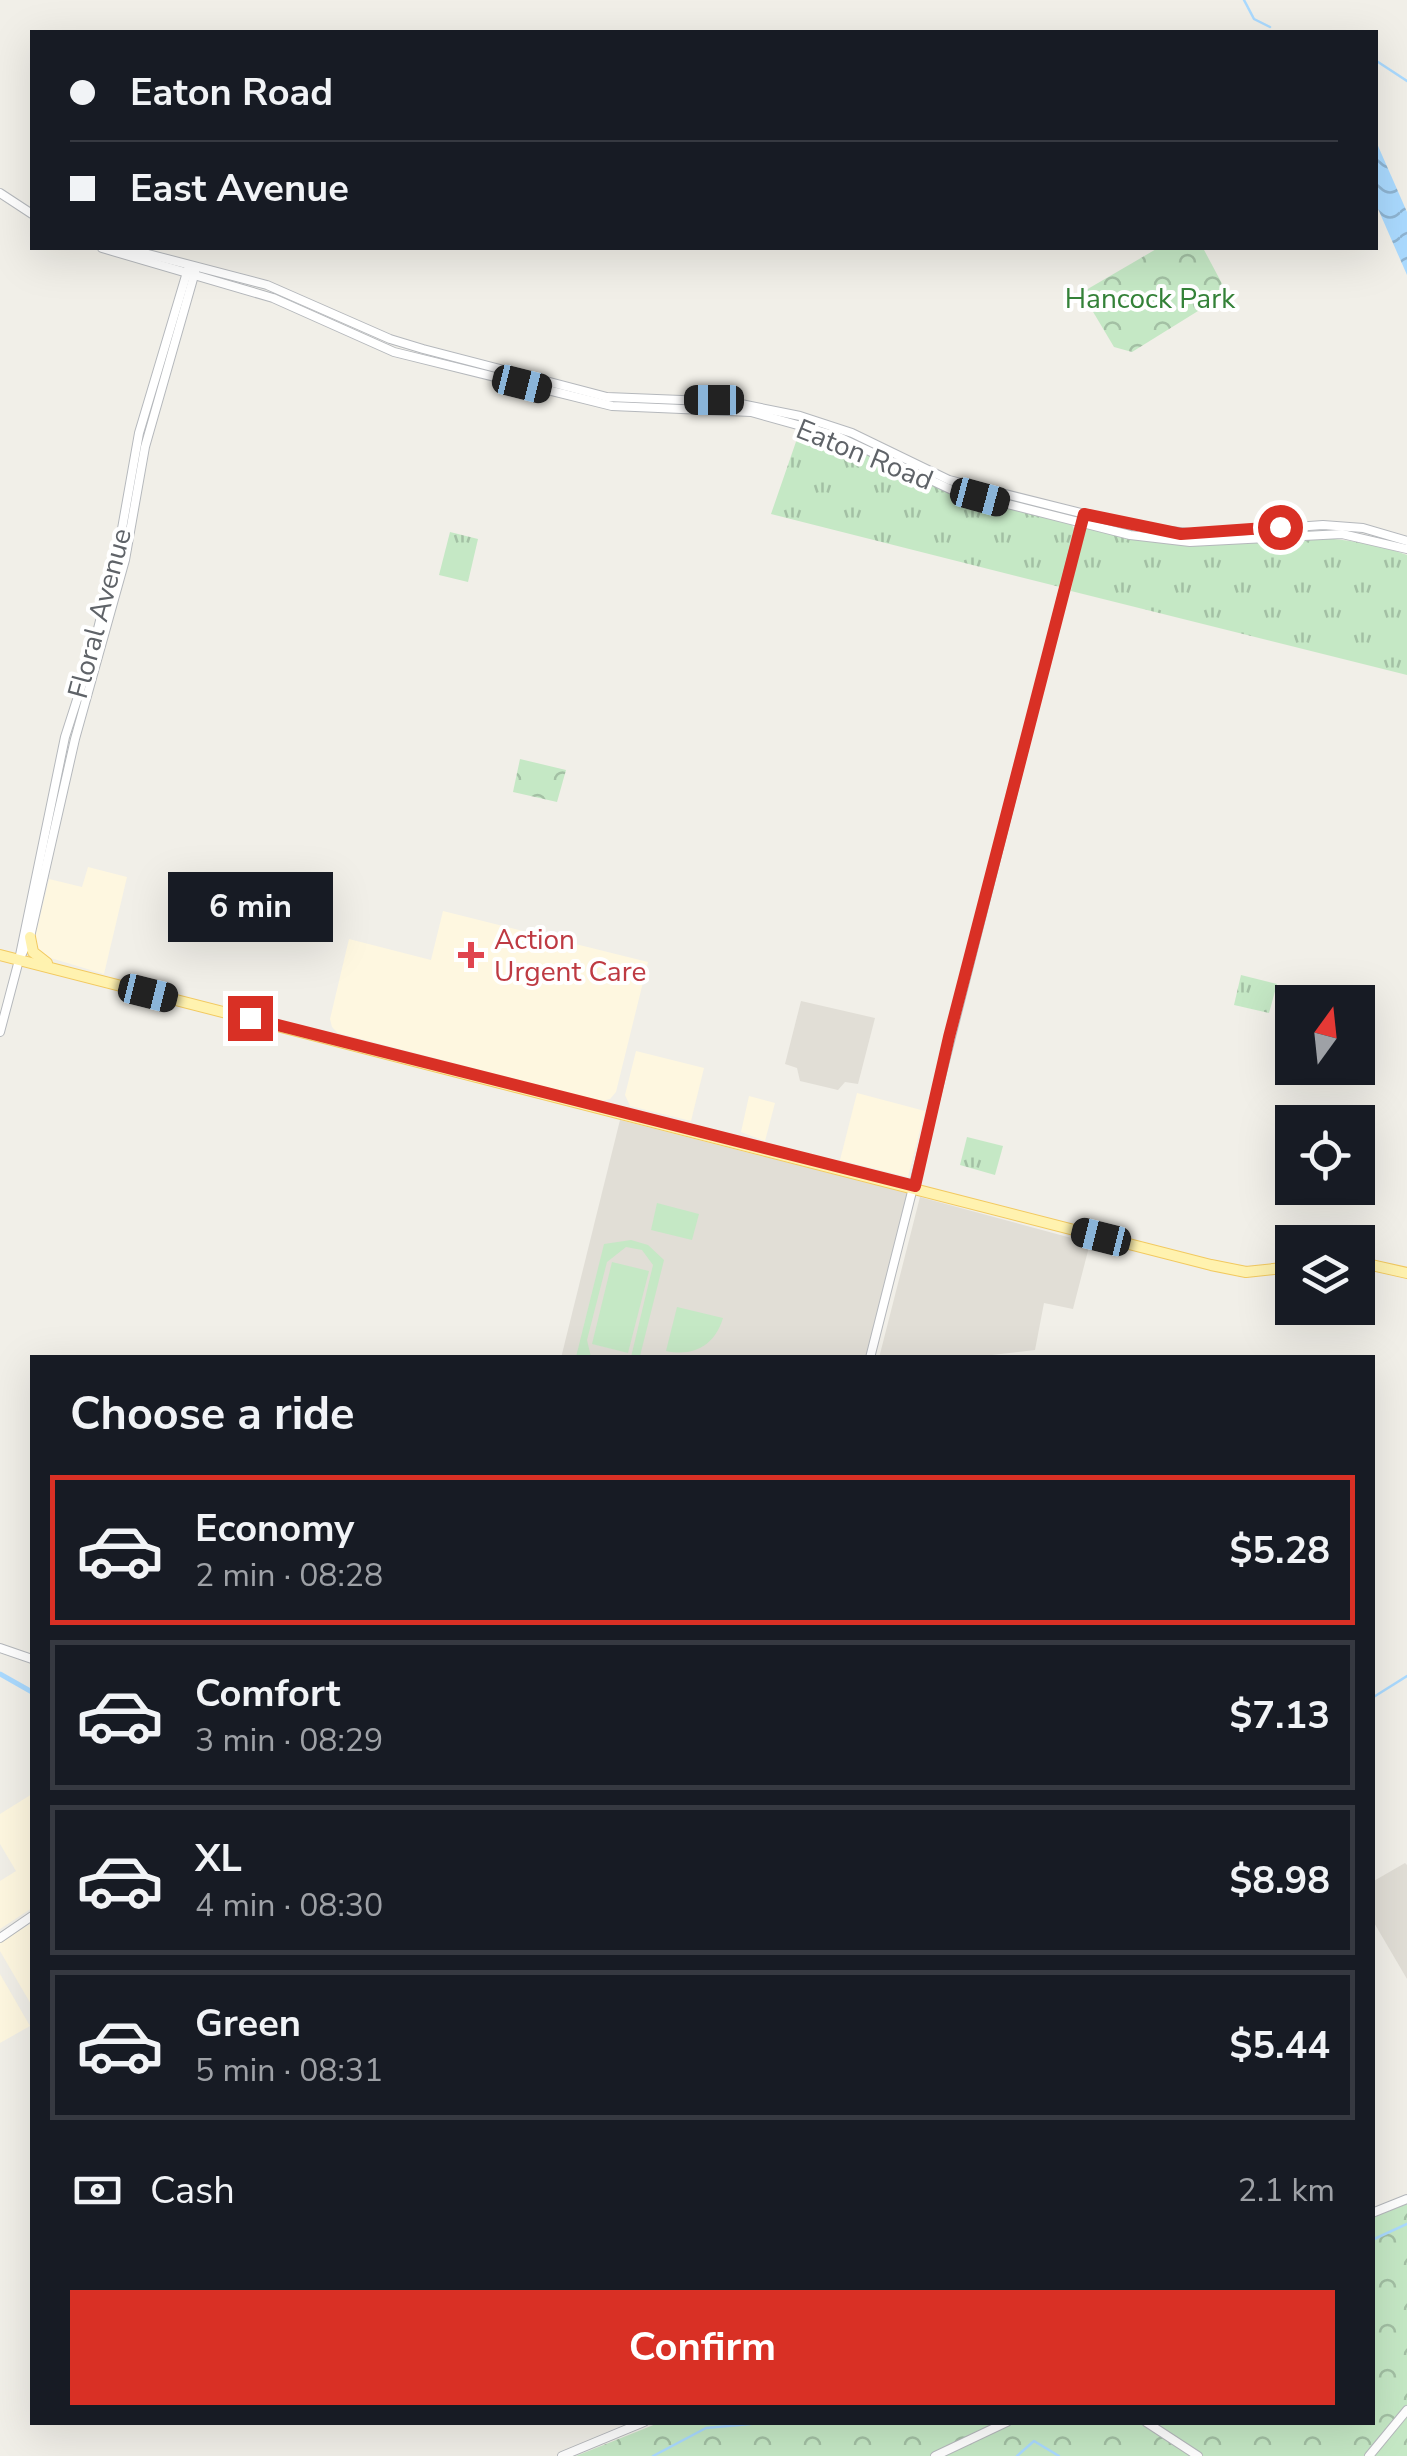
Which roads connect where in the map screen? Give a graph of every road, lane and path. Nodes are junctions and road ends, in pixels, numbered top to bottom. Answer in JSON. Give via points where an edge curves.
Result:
{"nodes":[{"id":1,"x":0,"y":196,"type":"edge"},
{"id":2,"x":30,"y":215,"type":"edge"},
{"id":3,"x":111,"y":250,"type":"edge"},
{"id":4,"x":131,"y":250,"type":"edge"},
{"id":5,"x":193,"y":269,"type":"junction"},
{"id":6,"x":1082,"y":518,"type":"junction"},
{"id":7,"x":1407,"y":541,"type":"edge"},
{"id":8,"x":1407,"y":549,"type":"edge"},
{"id":9,"x":30,"y":936,"type":"junction"},
{"id":10,"x":0,"y":955,"type":"edge"},
{"id":11,"x":20,"y":960,"type":"junction"},
{"id":12,"x":56,"y":969,"type":"junction"},
{"id":13,"x":0,"y":1032,"type":"edge"},
{"id":14,"x":915,"y":1186,"type":"junction"},
{"id":15,"x":1375,"y":1266,"type":"edge"},
{"id":16,"x":1275,"y":1270,"type":"edge"},
{"id":17,"x":1407,"y":1274,"type":"edge"},
{"id":18,"x":871,"y":1355,"type":"edge"},
{"id":19,"x":0,"y":1648,"type":"edge"},
{"id":20,"x":30,"y":1658,"type":"edge"},
{"id":21,"x":30,"y":1917,"type":"edge"},
{"id":22,"x":0,"y":1938,"type":"edge"},
{"id":23,"x":1407,"y":2200,"type":"edge"},
{"id":24,"x":1375,"y":2212,"type":"edge"},
{"id":25,"x":1407,"y":2410,"type":"edge"},
{"id":26,"x":637,"y":2425,"type":"edge"},
{"id":27,"x":1000,"y":2425,"type":"edge"},
{"id":28,"x":1151,"y":2425,"type":"edge"},
{"id":29,"x":562,"y":2456,"type":"edge"},
{"id":30,"x":935,"y":2456,"type":"edge"},
{"id":31,"x":1198,"y":2456,"type":"edge"},
{"id":32,"x":1369,"y":2456,"type":"edge"}],
"edges":[{"from":1,"to":2,"type":"street"},
{"from":3,"to":5,"type":"street","name":"Eaton Road"},
{"from":4,"to":5,"type":"street"},
{"from":5,"to":6,"type":"street","name":"Eaton Road","via":[[394,352],[612,406],[751,412],[837,436],[952,490]]},
{"from":5,"to":9,"type":"street","name":"Floral Avenue"},
{"from":5,"to":11,"type":"street","name":"Floral Avenue","via":[[139,433],[120,540],[59,760]]},
{"from":6,"to":7,"type":"street","name":"Eaton Road","via":[[1181,534],[1323,525]]},
{"from":6,"to":8,"type":"street","name":"Eaton Road","via":[[1169,541],[1322,533]]},
{"from":6,"to":14,"type":"street"},
{"from":9,"to":11,"type":"street","name":"Floral Avenue"},
{"from":9,"to":12,"type":"main road","via":[[33,952]]},
{"from":10,"to":11,"type":"main road"},
{"from":11,"to":12,"type":"main road"},
{"from":11,"to":13,"type":"street","name":"Floral Avenue"},
{"from":12,"to":14,"type":"main road"},
{"from":14,"to":16,"type":"main road","via":[[1228,1269]]},
{"from":14,"to":18,"type":"street"},
{"from":15,"to":17,"type":"main road"},
{"from":19,"to":20,"type":"street"},
{"from":21,"to":22,"type":"street"},
{"from":23,"to":24,"type":"street"},
{"from":25,"to":32,"type":"street"},
{"from":26,"to":29,"type":"street"},
{"from":27,"to":30,"type":"street"},
{"from":28,"to":31,"type":"street"}]}
